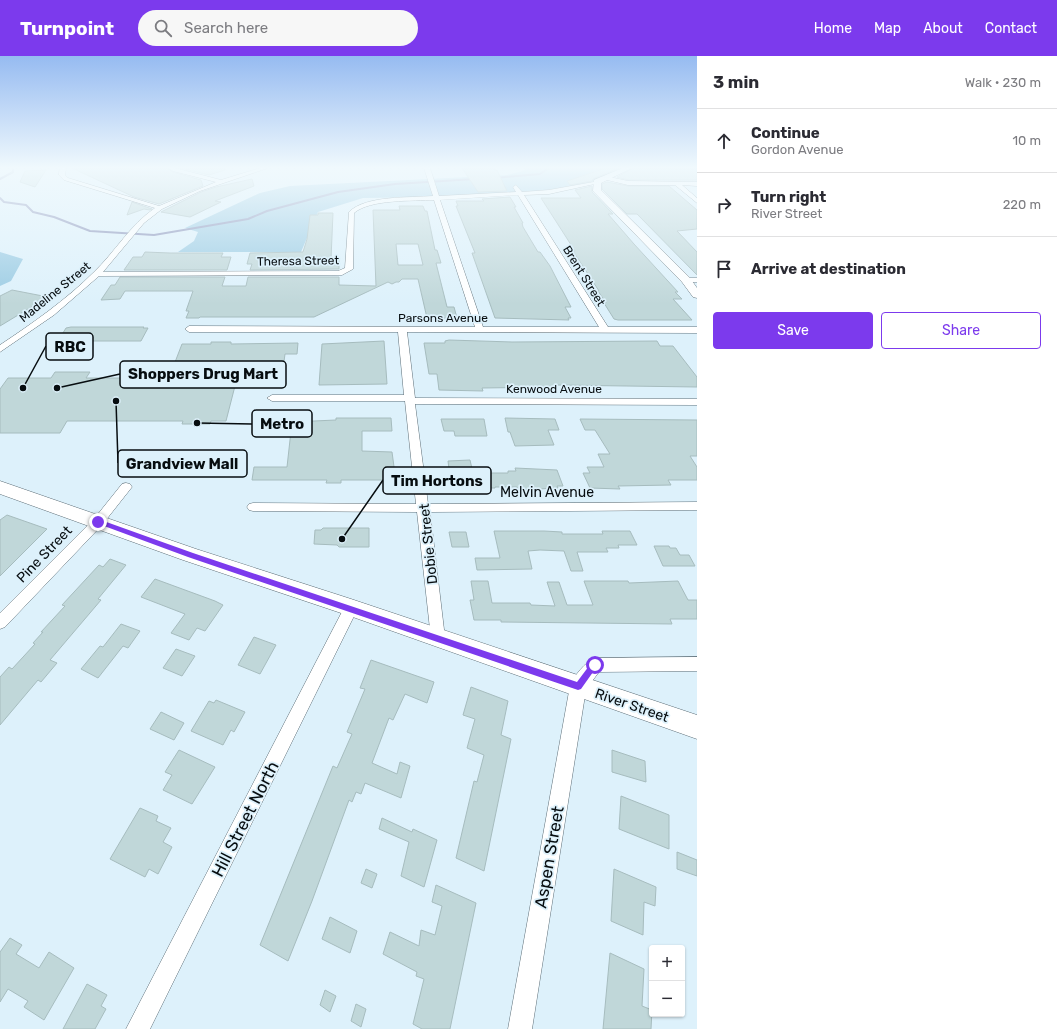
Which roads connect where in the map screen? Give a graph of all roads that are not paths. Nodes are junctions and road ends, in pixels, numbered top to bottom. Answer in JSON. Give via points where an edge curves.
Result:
{"nodes":[{"id":1,"x":153,"y":213,"type":"edge"},
{"id":2,"x":351,"y":213,"type":"edge"},
{"id":3,"x":441,"y":213,"type":"edge"},
{"id":4,"x":531,"y":213,"type":"edge"},
{"id":5,"x":622,"y":213,"type":"edge"},
{"id":6,"x":98,"y":274,"type":"junction"},
{"id":7,"x":686,"y":280,"type":"junction"},
{"id":8,"x":697,"y":280,"type":"edge"},
{"id":9,"x":697,"y":295,"type":"edge"},
{"id":10,"x":189,"y":329,"type":"dead end"},
{"id":11,"x":402,"y":330,"type":"junction"},
{"id":12,"x":480,"y":330,"type":"junction"},
{"id":13,"x":605,"y":330,"type":"junction"},
{"id":14,"x":697,"y":330,"type":"edge"},
{"id":15,"x":0,"y":350,"type":"edge"},
{"id":16,"x":272,"y":398,"type":"dead end"},
{"id":17,"x":410,"y":400,"type":"junction"},
{"id":18,"x":697,"y":402,"type":"edge"},
{"id":19,"x":0,"y":487,"type":"edge"},
{"id":20,"x":126,"y":487,"type":"dead end"},
{"id":21,"x":697,"y":506,"type":"edge"},
{"id":22,"x":253,"y":507,"type":"dead end"},
{"id":23,"x":424,"y":508,"type":"junction"},
{"id":24,"x":98,"y":522,"type":"junction"},
{"id":25,"x":351,"y":608,"type":"junction"},
{"id":26,"x":0,"y":623,"type":"edge"},
{"id":27,"x":438,"y":638,"type":"junction"},
{"id":28,"x":697,"y":664,"type":"edge"},
{"id":29,"x":578,"y":686,"type":"junction"},
{"id":30,"x":697,"y":727,"type":"edge"},
{"id":31,"x":138,"y":1029,"type":"edge"},
{"id":32,"x":520,"y":1029,"type":"edge"}],
"edges":[{"from":1,"to":6,"type":"street","name":"Madeline Street","via":[[134,228]]},
{"from":2,"to":6,"type":"street","name":"Theresa Street","via":[[349,269],[339,273]]},
{"from":3,"to":12,"type":"street"},
{"from":4,"to":13,"type":"street","name":"Brent Street"},
{"from":5,"to":7,"type":"street"},
{"from":6,"to":15,"type":"street","name":"Madeline Street","via":[[59,307]]},
{"from":7,"to":8,"type":"street"},
{"from":7,"to":9,"type":"street"},
{"from":10,"to":11,"type":"street","name":"Parsons Avenue"},
{"from":11,"to":12,"type":"street","name":"Parsons Avenue"},
{"from":11,"to":17,"type":"street","name":"Dobie Street"},
{"from":12,"to":13,"type":"street","name":"Parsons Avenue"},
{"from":13,"to":14,"type":"street","name":"Parsons Avenue"},
{"from":16,"to":17,"type":"street","name":"Kenwood Avenue"},
{"from":17,"to":18,"type":"street","name":"Kenwood Avenue"},
{"from":17,"to":23,"type":"street","name":"Dobie Street"},
{"from":19,"to":24,"type":"main road","name":"River Street"},
{"from":20,"to":24,"type":"street","name":"Pine Street"},
{"from":21,"to":23,"type":"street","name":"Melvin Avenue"},
{"from":22,"to":23,"type":"street","name":"Melvin Avenue"},
{"from":23,"to":27,"type":"street","name":"Dobie Street"},
{"from":24,"to":25,"type":"main road","name":"River Street"},
{"from":24,"to":26,"type":"street","name":"Pine Street"},
{"from":25,"to":27,"type":"main road","name":"River Street"},
{"from":25,"to":31,"type":"street","name":"Hill Street North"},
{"from":27,"to":29,"type":"main road","name":"River Street"},
{"from":28,"to":29,"type":"street","via":[[595,665]]},
{"from":29,"to":30,"type":"main road","name":"River Street"},
{"from":29,"to":32,"type":"street","name":"Aspen Street"}]}
